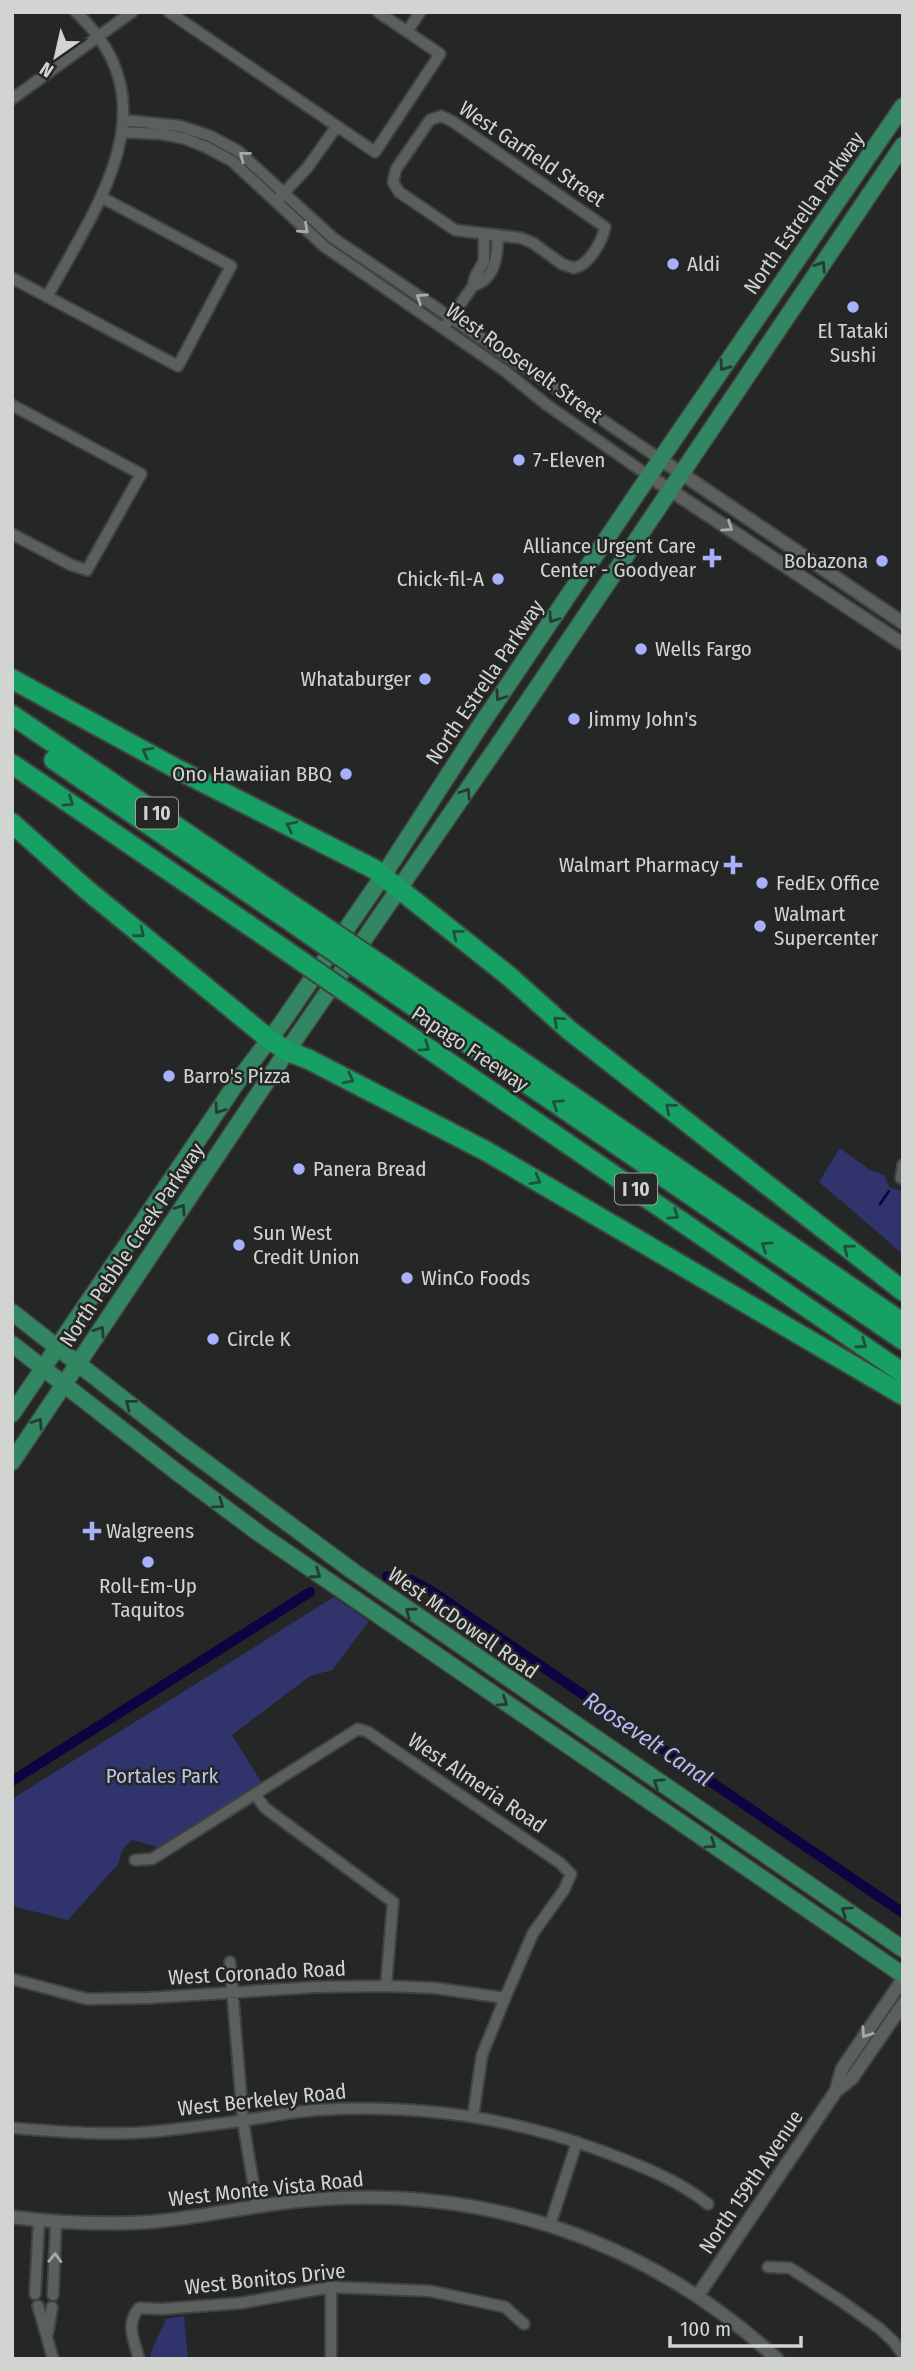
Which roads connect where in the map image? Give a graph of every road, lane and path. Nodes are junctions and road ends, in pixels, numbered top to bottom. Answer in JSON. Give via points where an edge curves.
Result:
{"nodes":[{"id":1,"x":76,"y":12,"type":"edge"},
{"id":2,"x":132,"y":12,"type":"edge"},
{"id":3,"x":169,"y":12,"type":"edge"},
{"id":4,"x":378,"y":12,"type":"edge"},
{"id":5,"x":420,"y":12,"type":"edge"},
{"id":6,"x":407,"y":32,"type":"junction"},
{"id":7,"x":98,"y":37,"type":"junction"},
{"id":8,"x":12,"y":99,"type":"edge"},
{"id":9,"x":903,"y":106,"type":"edge"},
{"id":10,"x":123,"y":120,"type":"junction"},
{"id":11,"x":337,"y":126,"type":"junction"},
{"id":12,"x":122,"y":132,"type":"junction"},
{"id":13,"x":903,"y":145,"type":"edge"},
{"id":14,"x":868,"y":157,"type":"junction"},
{"id":15,"x":284,"y":193,"type":"junction"},
{"id":16,"x":101,"y":197,"type":"junction"},
{"id":17,"x":275,"y":202,"type":"junction"},
{"id":18,"x":484,"y":234,"type":"junction"},
{"id":19,"x":498,"y":235,"type":"junction"},
{"id":20,"x":839,"y":238,"type":"junction"},
{"id":21,"x":490,"y":260,"type":"junction"},
{"id":22,"x":791,"y":270,"type":"junction"},
{"id":23,"x":12,"y":278,"type":"edge"},
{"id":24,"x":47,"y":297,"type":"junction"},
{"id":25,"x":451,"y":318,"type":"junction"},
{"id":26,"x":444,"y":328,"type":"junction"},
{"id":27,"x":763,"y":354,"type":"junction"},
{"id":28,"x":12,"y":405,"type":"edge"},
{"id":29,"x":660,"y":459,"type":"junction"},
{"id":30,"x":683,"y":473,"type":"junction"},
{"id":31,"x":649,"y":476,"type":"junction"},
{"id":32,"x":670,"y":491,"type":"junction"},
{"id":33,"x":12,"y":534,"type":"edge"},
{"id":34,"x":903,"y":623,"type":"edge"},
{"id":35,"x":903,"y":644,"type":"edge"},
{"id":36,"x":524,"y":660,"type":"junction"},
{"id":37,"x":550,"y":669,"type":"junction"},
{"id":38,"x":12,"y":679,"type":"edge"},
{"id":39,"x":12,"y":715,"type":"edge"},
{"id":40,"x":12,"y":731,"type":"edge"},
{"id":41,"x":12,"y":764,"type":"edge"},
{"id":42,"x":12,"y":822,"type":"edge"},
{"id":43,"x":390,"y":882,"type":"junction"},
{"id":44,"x":297,"y":917,"type":"junction"},
{"id":45,"x":388,"y":979,"type":"junction"},
{"id":46,"x":269,"y":1039,"type":"junction"},
{"id":47,"x":287,"y":1051,"type":"junction"},
{"id":48,"x":903,"y":1164,"type":"edge"},
{"id":49,"x":901,"y":1178,"type":"edge"},
{"id":50,"x":162,"y":1193,"type":"junction"},
{"id":51,"x":158,"y":1244,"type":"junction"},
{"id":52,"x":903,"y":1291,"type":"edge"},
{"id":53,"x":12,"y":1312,"type":"edge"},
{"id":54,"x":903,"y":1323,"type":"edge"},
{"id":55,"x":903,"y":1340,"type":"edge"},
{"id":56,"x":12,"y":1344,"type":"edge"},
{"id":57,"x":57,"y":1347,"type":"junction"},
{"id":58,"x":78,"y":1363,"type":"junction"},
{"id":59,"x":43,"y":1367,"type":"junction"},
{"id":60,"x":903,"y":1373,"type":"edge"},
{"id":61,"x":64,"y":1384,"type":"junction"},
{"id":62,"x":903,"y":1395,"type":"edge"},
{"id":63,"x":12,"y":1414,"type":"edge"},
{"id":64,"x":12,"y":1462,"type":"edge"},
{"id":65,"x":274,"y":1513,"type":"junction"},
{"id":66,"x":260,"y":1534,"type":"junction"},
{"id":67,"x":406,"y":1636,"type":"junction"},
{"id":68,"x":500,"y":1675,"type":"junction"},
{"id":69,"x":256,"y":1794,"type":"junction"},
{"id":70,"x":135,"y":1860,"type":"dead end"},
{"id":71,"x":903,"y":1949,"type":"edge"},
{"id":72,"x":230,"y":1962,"type":"dead end"},
{"id":73,"x":903,"y":1977,"type":"edge"},
{"id":74,"x":12,"y":1979,"type":"edge"},
{"id":75,"x":386,"y":1986,"type":"junction"},
{"id":76,"x":232,"y":1992,"type":"junction"},
{"id":77,"x":505,"y":1998,"type":"junction"},
{"id":78,"x":903,"y":2004,"type":"edge"},
{"id":79,"x":836,"y":2091,"type":"junction"},
{"id":80,"x":473,"y":2117,"type":"junction"},
{"id":81,"x":243,"y":2121,"type":"junction"},
{"id":82,"x":12,"y":2128,"type":"edge"},
{"id":83,"x":576,"y":2142,"type":"junction"},
{"id":84,"x":708,"y":2204,"type":"dead end"},
{"id":85,"x":257,"y":2206,"type":"junction"},
{"id":86,"x":12,"y":2217,"type":"edge"},
{"id":87,"x":39,"y":2221,"type":"junction"},
{"id":88,"x":56,"y":2222,"type":"junction"},
{"id":89,"x":550,"y":2225,"type":"junction"},
{"id":90,"x":768,"y":2267,"type":"dead end"},
{"id":91,"x":331,"y":2287,"type":"junction"},
{"id":92,"x":698,"y":2295,"type":"junction"},
{"id":93,"x":52,"y":2296,"type":"junction"},
{"id":94,"x":38,"y":2306,"type":"dead end"},
{"id":95,"x":524,"y":2324,"type":"dead end"},
{"id":96,"x":48,"y":2335,"type":"junction"},
{"id":97,"x":903,"y":2355,"type":"edge"},
{"id":98,"x":53,"y":2359,"type":"edge"},
{"id":99,"x":139,"y":2359,"type":"edge"},
{"id":100,"x":331,"y":2359,"type":"edge"},
{"id":101,"x":777,"y":2359,"type":"edge"}],
"edges":[{"from":1,"to":7,"type":"street"},
{"from":2,"to":7,"type":"street"},
{"from":3,"to":11,"type":"street"},
{"from":4,"to":6,"type":"street"},
{"from":5,"to":6,"type":"street"},
{"from":6,"to":11,"type":"street","via":[[440,54],[375,152]]},
{"from":7,"to":8,"type":"street"},
{"from":7,"to":10,"type":"street","via":[[119,79]]},
{"from":9,"to":14,"type":"main road","name":"North Estrella Parkway"},
{"from":10,"to":12,"type":"street"},
{"from":15,"to":10,"type":"street","name":"West Roosevelt Street","one_way":true,"via":[[246,157],[220,141],[180,126]]},
{"from":11,"to":15,"type":"street"},
{"from":12,"to":16,"type":"street","via":[[116,163]]},
{"from":12,"to":17,"type":"street","name":"West Roosevelt Street","via":[[195,142],[232,161]]},
{"from":13,"to":20,"type":"main road","name":"North Estrella Parkway"},
{"from":14,"to":20,"type":"main road","via":[[856,191],[831,231]]},
{"from":14,"to":22,"type":"main road","name":"North Estrella Parkway"},
{"from":15,"to":17,"type":"street"},
{"from":25,"to":15,"type":"street","name":"West Roosevelt Street","one_way":true,"via":[[333,238]]},
{"from":16,"to":24,"type":"street"},
{"from":16,"to":24,"type":"street","via":[[232,267],[178,366]]},
{"from":17,"to":26,"type":"street","name":"West Roosevelt Street","one_way":true,"via":[[325,247]]},
{"from":18,"to":19,"type":"street"},
{"from":18,"to":19,"type":"street","name":"West Garfield Street","via":[[455,230],[399,192],[393,182],[396,169],[436,117],[452,121],[605,227],[584,264],[574,268],[533,243]]},
{"from":18,"to":21,"type":"street"},
{"from":19,"to":21,"type":"street"},
{"from":27,"to":20,"type":"main road","name":"North Estrella Parkway","one_way":true},
{"from":21,"to":25,"type":"street"},
{"from":22,"to":27,"type":"main road","via":[[792,284],[755,341]]},
{"from":22,"to":29,"type":"main road","name":"North Estrella Parkway","one_way":true},
{"from":23,"to":24,"type":"street"},
{"from":25,"to":26,"type":"street"},
{"from":25,"to":29,"type":"street","name":"West Roosevelt Street"},
{"from":26,"to":31,"type":"street","name":"West Roosevelt Street"},
{"from":27,"to":30,"type":"main road","name":"North Estrella Parkway"},
{"from":28,"to":33,"type":"street","via":[[141,474],[86,570]]},
{"from":29,"to":30,"type":"street","name":"West Roosevelt Street"},
{"from":29,"to":31,"type":"main road","name":"North Estrella Parkway"},
{"from":30,"to":32,"type":"main road","name":"North Estrella Parkway"},
{"from":30,"to":34,"type":"street","name":"West Roosevelt Street"},
{"from":31,"to":32,"type":"street","name":"West Roosevelt Street"},
{"from":31,"to":36,"type":"main road","name":"North Estrella Parkway","one_way":true},
{"from":32,"to":35,"type":"street","name":"West Roosevelt Street","one_way":true},
{"from":32,"to":37,"type":"main road","name":"North Estrella Parkway"},
{"from":36,"to":37,"type":"main road"},
{"from":36,"to":43,"type":"main road","name":"North Estrella Parkway","one_way":true},
{"from":43,"to":37,"type":"main road","name":"North Estrella Parkway","one_way":true,"via":[[412,871]]},
{"from":43,"to":38,"type":"highway","one_way":true,"via":[[352,857]]},
{"from":39,"to":44,"type":"highway","name":"Papago Freeway","number":"I 10"},
{"from":40,"to":44,"type":"highway"},
{"from":41,"to":60,"type":"highway","name":"Papago Freeway","number":"I 10","one_way":true,"bridge":true},
{"from":42,"to":46,"type":"highway","one_way":true,"via":[[87,890]]},
{"from":43,"to":46,"type":"main road","name":"North Estrella Parkway"},
{"from":43,"to":47,"type":"main road","name":"North Estrella Parkway"},
{"from":52,"to":43,"type":"highway","one_way":true,"via":[[569,1030]]},
{"from":44,"to":45,"type":"highway","name":"Papago Freeway","number":"I 10","bridge":true},
{"from":45,"to":54,"type":"highway","name":"Papago Freeway","number":"I 10"},
{"from":55,"to":45,"type":"highway","one_way":true},
{"from":46,"to":47,"type":"highway"},
{"from":46,"to":50,"type":"main road","name":"North Pebble Creek Parkway","one_way":true},
{"from":51,"to":47,"type":"main road","name":"North Pebble Creek Parkway","one_way":true},
{"from":47,"to":62,"type":"highway","one_way":true,"via":[[486,1151]]},
{"from":48,"to":49,"type":"street"},
{"from":50,"to":51,"type":"main road","via":[[166,1204],[150,1231]]},
{"from":50,"to":57,"type":"main road","name":"North Pebble Creek Parkway"},
{"from":58,"to":51,"type":"main road","name":"North Pebble Creek Parkway","one_way":true},
{"from":53,"to":57,"type":"main road","name":"West McDowell Road"},
{"from":56,"to":59,"type":"main road","name":"West McDowell Road"},
{"from":57,"to":58,"type":"main road","name":"West McDowell Road"},
{"from":57,"to":59,"type":"main road","name":"North Pebble Creek Parkway"},
{"from":58,"to":61,"type":"main road","name":"North Pebble Creek Parkway"},
{"from":65,"to":58,"type":"main road","name":"West McDowell Road","one_way":true},
{"from":59,"to":61,"type":"main road","name":"West McDowell Road"},
{"from":59,"to":63,"type":"main road","name":"North Pebble Creek Parkway"},
{"from":64,"to":61,"type":"main road","name":"North Pebble Creek Parkway","one_way":true},
{"from":61,"to":66,"type":"main road","name":"West McDowell Road","one_way":true},
{"from":65,"to":66,"type":"main road"},
{"from":68,"to":65,"type":"main road","name":"West McDowell Road","one_way":true},
{"from":66,"to":67,"type":"main road","name":"West McDowell Road","one_way":true},
{"from":67,"to":68,"type":"main road","via":[[423,1637],[482,1677]]},
{"from":67,"to":73,"type":"main road","name":"West McDowell Road","one_way":true},
{"from":71,"to":68,"type":"main road","name":"West McDowell Road","one_way":true},
{"from":69,"to":70,"type":"street","via":[[152,1859]]},
{"from":69,"to":75,"type":"street","via":[[265,1808],[393,1902]]},
{"from":69,"to":77,"type":"street","name":"West Almeria Road","via":[[358,1729],[560,1863],[571,1874],[533,1933]]},
{"from":72,"to":76,"type":"street"},
{"from":73,"to":79,"type":"street","name":"North 159th Avenue","one_way":true,"via":[[842,2069]]},
{"from":74,"to":76,"type":"street","name":"West Coronado Road","via":[[87,1999]]},
{"from":75,"to":76,"type":"street","name":"West Coronado Road"},
{"from":75,"to":77,"type":"street","name":"West Coronado Road"},
{"from":76,"to":81,"type":"street"},
{"from":77,"to":80,"type":"street","via":[[482,2055]]},
{"from":78,"to":79,"type":"street","name":"North 159th Avenue","via":[[852,2078]]},
{"from":79,"to":92,"type":"street","name":"North 159th Avenue"},
{"from":80,"to":81,"type":"street","name":"West Berkeley Road","via":[[353,2109]]},
{"from":80,"to":83,"type":"street","name":"West Berkeley Road"},
{"from":81,"to":82,"type":"street","name":"West Berkeley Road","via":[[120,2134]]},
{"from":81,"to":85,"type":"street"},
{"from":83,"to":84,"type":"street","name":"West Berkeley Road","via":[[638,2166]]},
{"from":83,"to":89,"type":"street"},
{"from":85,"to":88,"type":"street","name":"West Monte Vista Road","via":[[130,2223]]},
{"from":85,"to":89,"type":"street","name":"West Monte Vista Road","via":[[398,2197]]},
{"from":86,"to":87,"type":"street","name":"West Monte Vista Road"},
{"from":87,"to":88,"type":"street","name":"West Monte Vista Road"},
{"from":87,"to":93,"type":"street","via":[[35,2289]]},
{"from":93,"to":88,"type":"street","one_way":true},
{"from":89,"to":92,"type":"street","name":"West Monte Vista Road","via":[[630,2256]]},
{"from":90,"to":97,"type":"street","via":[[790,2268],[879,2328]]},
{"from":91,"to":95,"type":"street","name":"West Bonitos Drive","via":[[430,2291],[505,2307]]},
{"from":91,"to":99,"type":"street","name":"West Bonitos Drive","via":[[241,2302],[139,2308],[131,2328]]},
{"from":91,"to":100,"type":"street"},
{"from":92,"to":101,"type":"street","name":"West Monte Vista Road"},
{"from":93,"to":96,"type":"street"},
{"from":94,"to":96,"type":"street"},
{"from":96,"to":98,"type":"street"}]}
